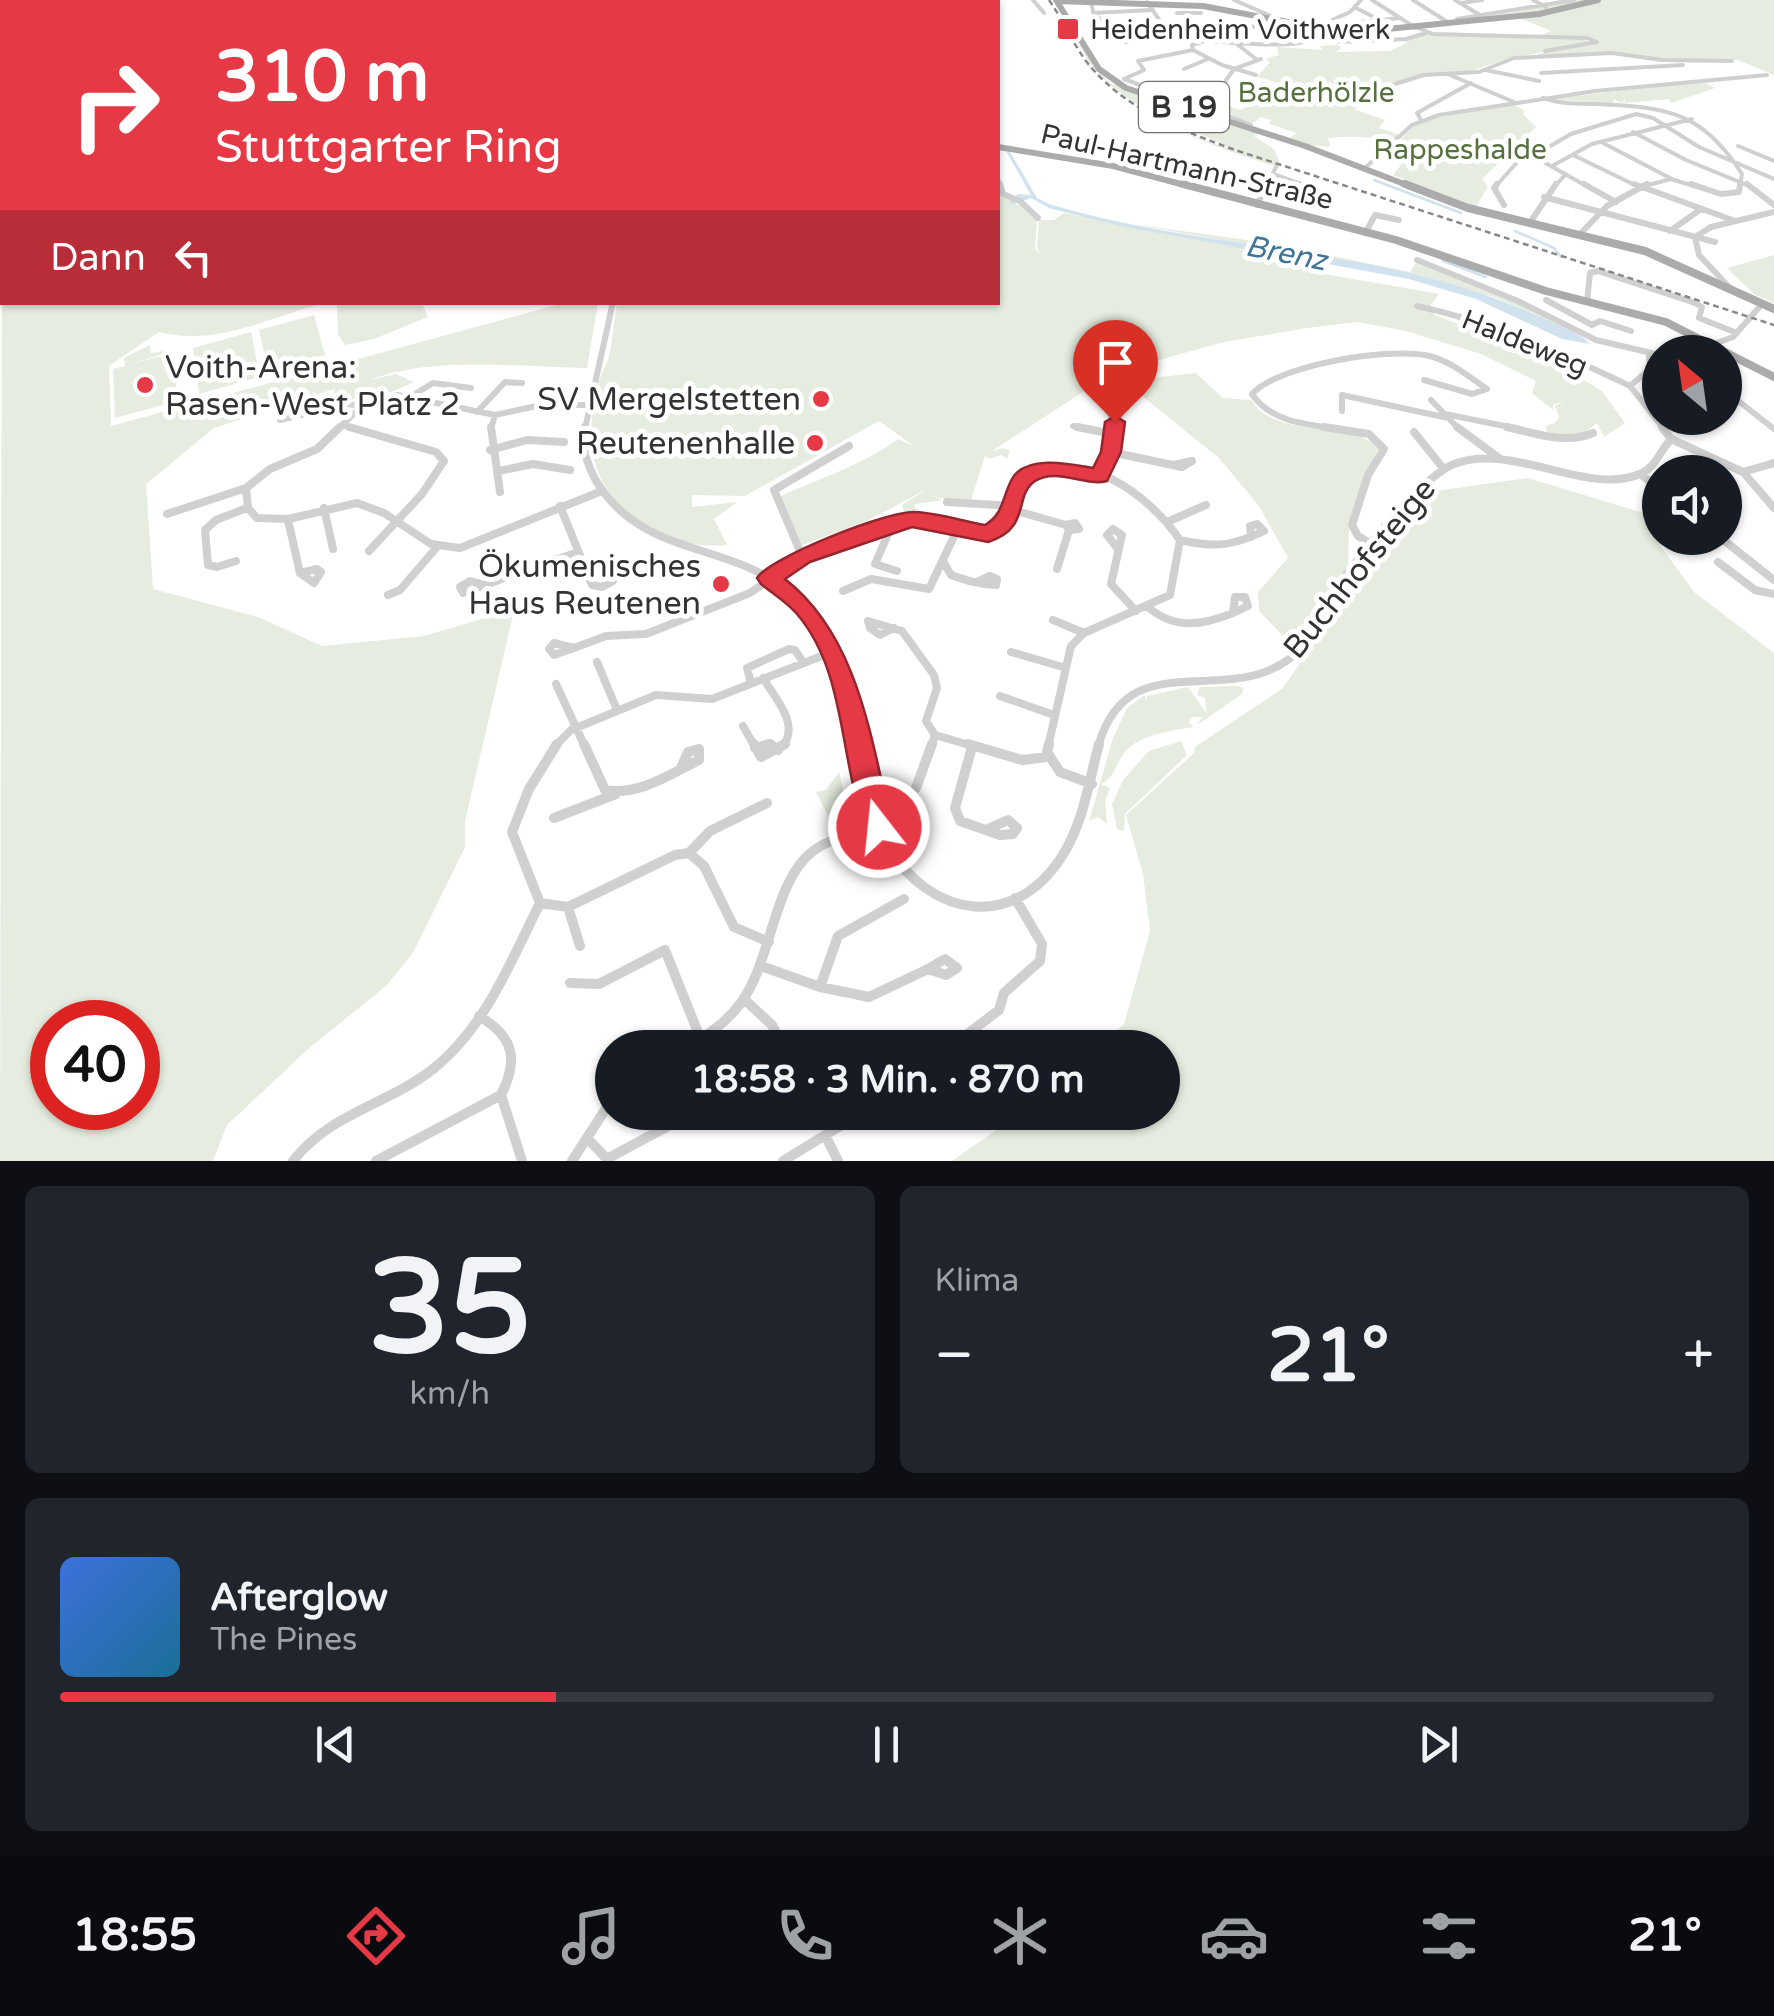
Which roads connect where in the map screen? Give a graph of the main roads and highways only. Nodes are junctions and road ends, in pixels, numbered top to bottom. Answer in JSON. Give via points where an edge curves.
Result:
{"nodes":[{"id":1,"x":1068,"y":0,"type":"edge"},
{"id":2,"x":1090,"y":0,"type":"edge"},
{"id":3,"x":1598,"y":0,"type":"edge"},
{"id":4,"x":1057,"y":2,"type":"edge"},
{"id":5,"x":1147,"y":2,"type":"edge"},
{"id":6,"x":1000,"y":148,"type":"edge"},
{"id":7,"x":1774,"y":309,"type":"edge"},
{"id":8,"x":1771,"y":373,"type":"edge"}],
"edges":[{"from":1,"to":2,"type":"main road"},
{"from":1,"to":4,"type":"main road"},
{"from":2,"to":5,"type":"main road"},
{"from":3,"to":5,"type":"main road","via":[[1548,12],[1332,34],[1271,16]]},
{"from":4,"to":7,"type":"main road","number":"B 19","via":[[1093,60],[1119,84],[1472,210],[1666,258]]},
{"from":6,"to":8,"type":"main road","name":"Paul-Hartmann-Straße","via":[[1105,164],[1366,232],[1654,318]]}]}
